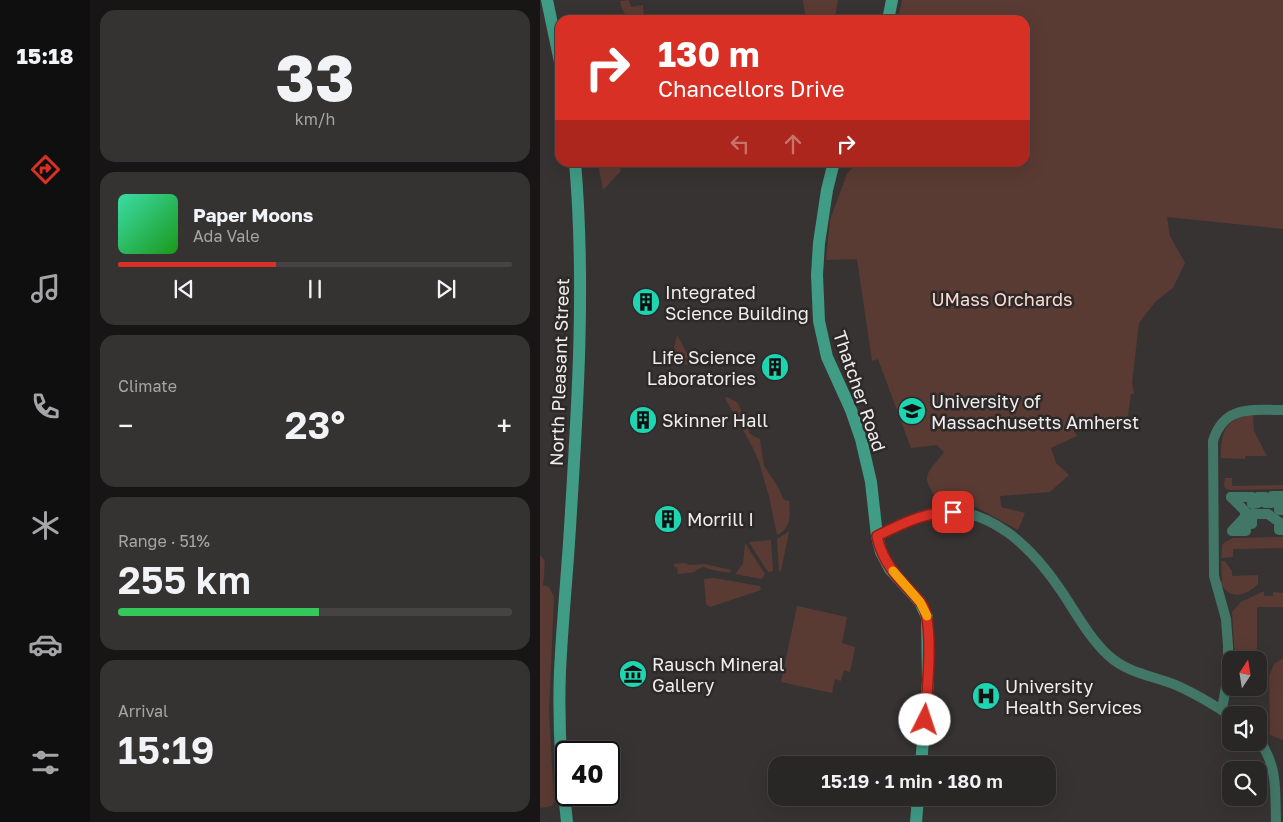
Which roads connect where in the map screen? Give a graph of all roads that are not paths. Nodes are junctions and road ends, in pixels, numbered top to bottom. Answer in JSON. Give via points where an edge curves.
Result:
{"nodes":[{"id":1,"x":547,"y":0,"type":"edge"},
{"id":2,"x":892,"y":0,"type":"edge"},
{"id":3,"x":889,"y":15,"type":"edge"},
{"id":4,"x":555,"y":38,"type":"edge"},
{"id":5,"x":575,"y":167,"type":"edge"},
{"id":6,"x":833,"y":167,"type":"edge"},
{"id":7,"x":1283,"y":410,"type":"edge"},
{"id":8,"x":1283,"y":496,"type":"edge"},
{"id":9,"x":1283,"y":503,"type":"edge"},
{"id":10,"x":1283,"y":510,"type":"edge"},
{"id":11,"x":1283,"y":530,"type":"edge"},
{"id":12,"x":877,"y":536,"type":"junction"},
{"id":13,"x":1223,"y":706,"type":"edge"},
{"id":14,"x":1222,"y":710,"type":"edge"},
{"id":15,"x":1266,"y":751,"type":"edge"},
{"id":16,"x":922,"y":756,"type":"edge"},
{"id":17,"x":917,"y":806,"type":"edge"},
{"id":18,"x":567,"y":822,"type":"edge"},
{"id":19,"x":916,"y":822,"type":"edge"},
{"id":20,"x":1276,"y":822,"type":"edge"}],
"edges":[{"from":1,"to":4,"type":"main road"},
{"from":2,"to":3,"type":"main road"},
{"from":5,"to":18,"type":"main road","name":"North Pleasant Street","via":[[579,209],[580,360],[560,673],[560,748]]},
{"from":6,"to":12,"type":"main road","name":"Thatcher Road","via":[[819,243],[818,314],[828,357],[861,439],[872,488]]},
{"from":7,"to":13,"type":"street","via":[[1240,411],[1218,427],[1213,440],[1214,576],[1226,619],[1228,646]]},
{"from":8,"to":11,"type":"street","via":[[1272,496],[1272,503],[1265,503],[1265,496],[1258,497],[1258,503],[1252,504],[1252,497],[1231,497],[1245,511],[1245,518],[1232,531],[1246,531],[1245,524],[1252,524],[1252,514],[1268,514],[1279,522],[1279,530]]},
{"from":9,"to":10,"type":"street","via":[[1279,503],[1279,510]]},
{"from":12,"to":14,"type":"street","via":[[915,518],[944,512],[971,515],[993,524],[1031,551],[1109,656],[1132,670],[1179,687]]},
{"from":12,"to":16,"type":"main road","name":"Thatcher Road","via":[[890,569],[920,602],[927,617],[928,687]]},
{"from":15,"to":20,"type":"street","via":[[1274,770]]},
{"from":17,"to":19,"type":"main road"}]}
